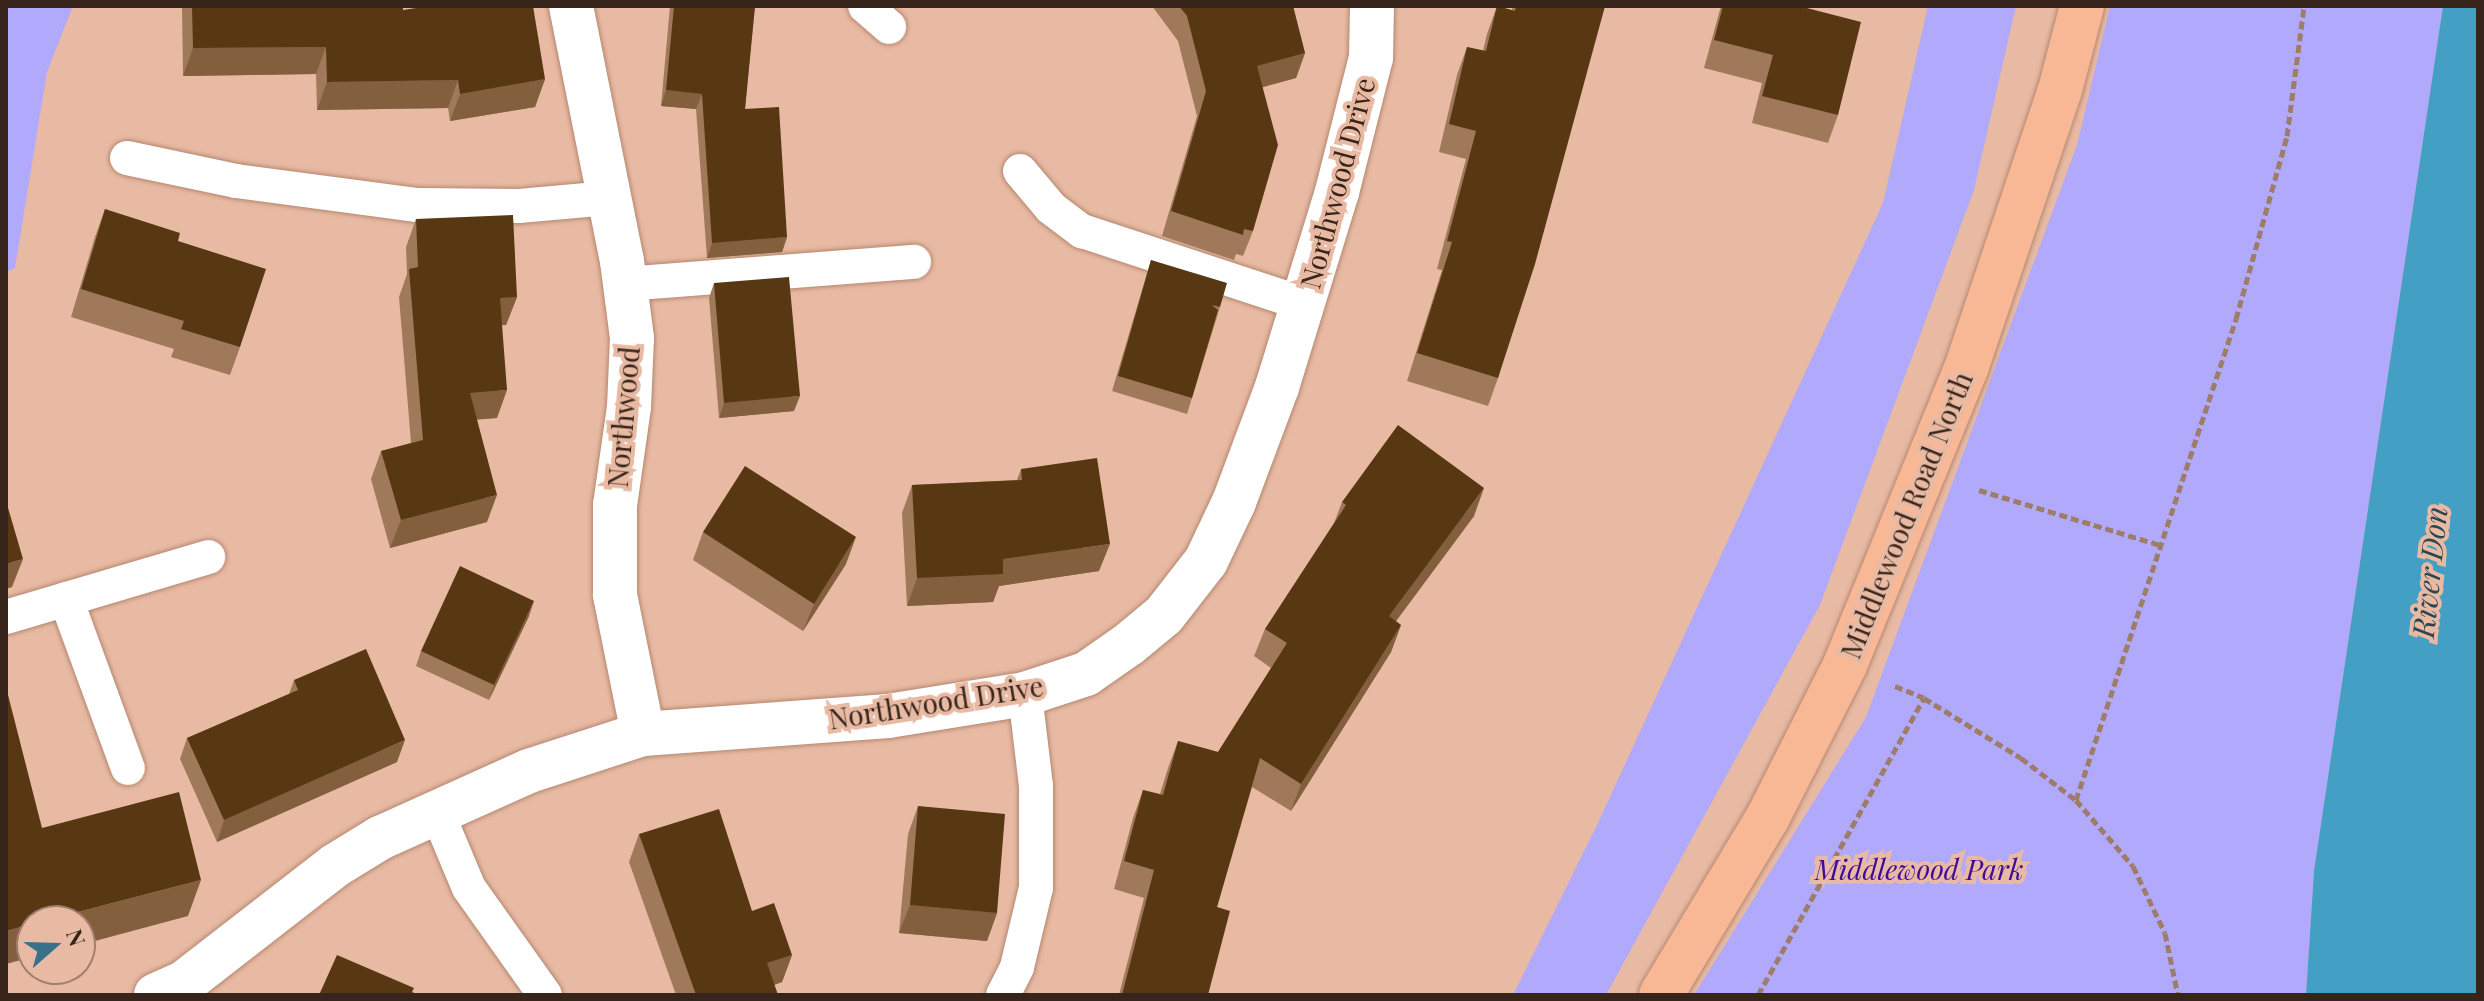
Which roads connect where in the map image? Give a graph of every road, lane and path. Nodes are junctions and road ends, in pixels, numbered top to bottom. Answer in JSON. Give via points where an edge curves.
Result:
{"nodes":[{"id":1,"x":571,"y":6,"type":"edge"},
{"id":2,"x":1372,"y":6,"type":"edge"},
{"id":3,"x":2082,"y":6,"type":"edge"},
{"id":4,"x":2304,"y":6,"type":"edge"},
{"id":5,"x":127,"y":158,"type":"dead end"},
{"id":6,"x":1020,"y":171,"type":"dead end"},
{"id":7,"x":609,"y":198,"type":"junction"},
{"id":8,"x":914,"y":262,"type":"dead end"},
{"id":9,"x":625,"y":284,"type":"junction"},
{"id":10,"x":1304,"y":304,"type":"junction"},
{"id":11,"x":1924,"y":473,"type":"junction"},
{"id":12,"x":2160,"y":545,"type":"junction"},
{"id":13,"x":208,"y":557,"type":"dead end"},
{"id":14,"x":66,"y":599,"type":"junction"},
{"id":15,"x":6,"y":617,"type":"edge"},
{"id":16,"x":1845,"y":665,"type":"junction"},
{"id":17,"x":1025,"y":694,"type":"junction"},
{"id":18,"x":1924,"y":698,"type":"junction"},
{"id":19,"x":643,"y":734,"type":"junction"},
{"id":20,"x":128,"y":768,"type":"dead end"},
{"id":21,"x":2076,"y":800,"type":"junction"},
{"id":22,"x":437,"y":812,"type":"junction"},
{"id":23,"x":156,"y":995,"type":"edge"},
{"id":24,"x":545,"y":995,"type":"edge"},
{"id":25,"x":1003,"y":995,"type":"edge"},
{"id":26,"x":1661,"y":995,"type":"edge"},
{"id":27,"x":1758,"y":995,"type":"edge"},
{"id":28,"x":2178,"y":995,"type":"edge"}],
"edges":[{"from":1,"to":7,"type":"street","name":"Northwood"},
{"from":2,"to":10,"type":"street","name":"Northwood Drive","via":[[1371,58]]},
{"from":3,"to":11,"type":"main road","name":"Middlewood Road North","via":[[2060,90],[1966,369]]},
{"from":4,"to":12,"type":"path","via":[[2287,136],[2236,319]]},
{"from":5,"to":7,"type":"lane","via":[[236,181],[417,205],[519,206]]},
{"from":6,"to":10,"type":"lane","via":[[1051,208],[1082,231]]},
{"from":7,"to":9,"type":"street","name":"Northwood"},
{"from":8,"to":9,"type":"lane"},
{"from":9,"to":19,"type":"street","name":"Northwood","via":[[631,352],[615,505],[615,595]]},
{"from":10,"to":17,"type":"street","name":"Northwood Drive","via":[[1234,502],[1206,561],[1164,615],[1129,644],[1086,674]]},
{"from":11,"to":12,"type":"path"},
{"from":11,"to":16,"type":"main road","name":"Middlewood Road North"},
{"from":12,"to":21,"type":"path"},
{"from":13,"to":14,"type":"lane"},
{"from":14,"to":15,"type":"lane"},
{"from":14,"to":20,"type":"lane"},
{"from":16,"to":18,"type":"path"},
{"from":16,"to":26,"type":"main road","name":"Middlewood Road North","via":[[1768,817]]},
{"from":17,"to":19,"type":"street","name":"Northwood Drive","via":[[888,716]]},
{"from":17,"to":25,"type":"lane","via":[[1036,786],[1036,888],[1017,967]]},
{"from":18,"to":21,"type":"path"},
{"from":18,"to":27,"type":"path"},
{"from":19,"to":22,"type":"street","name":"Northwood Drive","via":[[529,771]]},
{"from":21,"to":28,"type":"path","via":[[2133,866],[2165,933]]},
{"from":22,"to":23,"type":"street","name":"Northwood Drive","via":[[336,865],[242,942],[185,982]]},
{"from":22,"to":24,"type":"lane","via":[[469,888]]}]}
